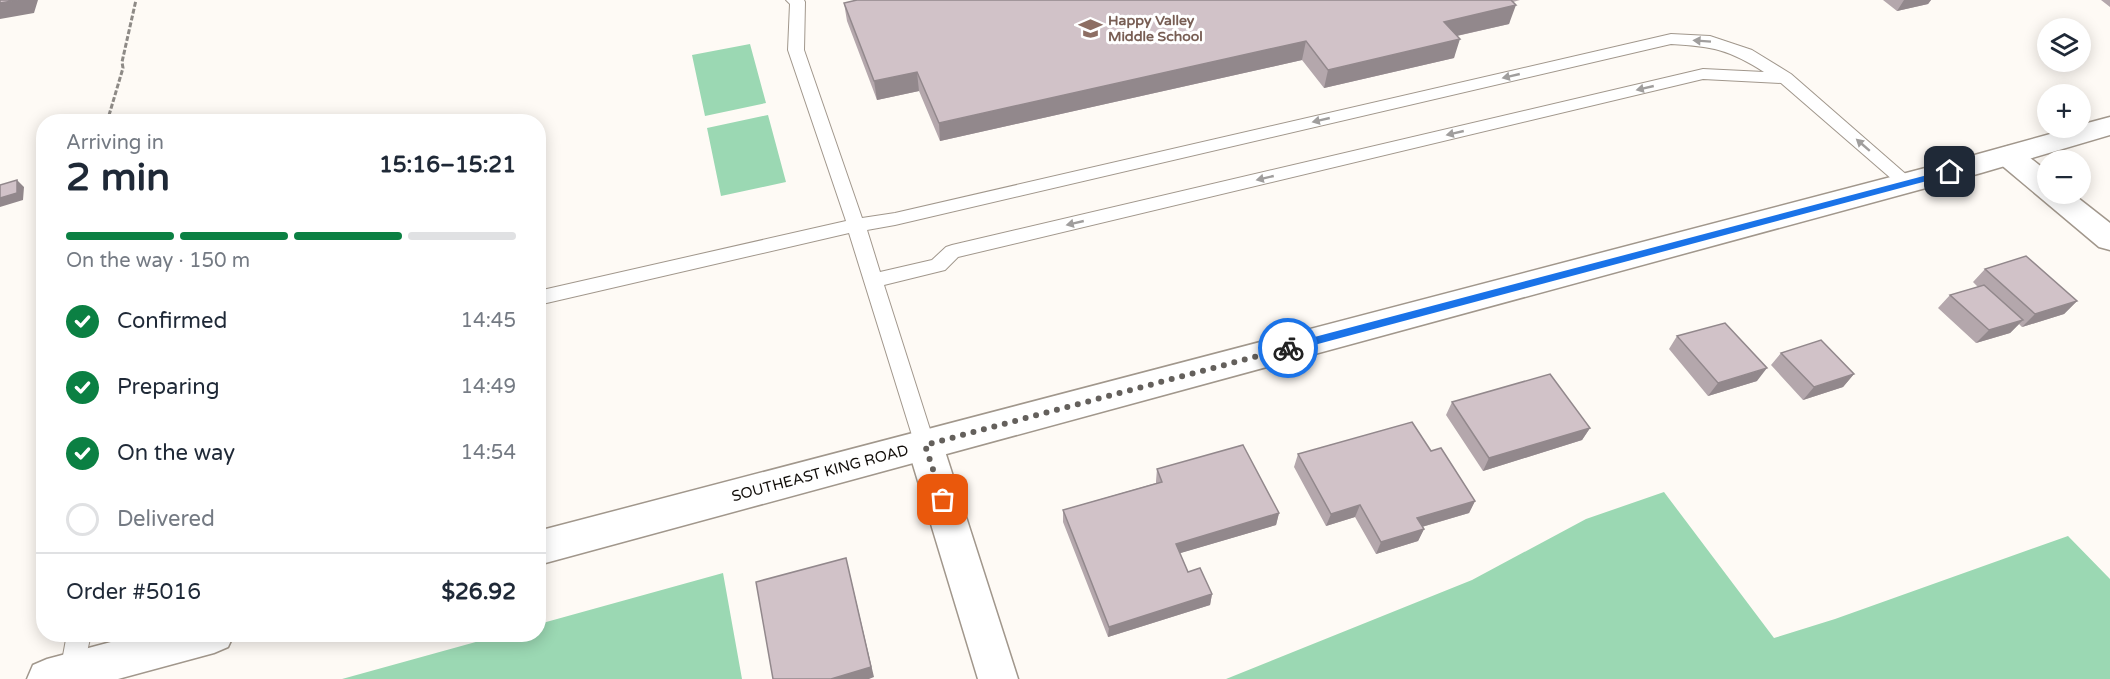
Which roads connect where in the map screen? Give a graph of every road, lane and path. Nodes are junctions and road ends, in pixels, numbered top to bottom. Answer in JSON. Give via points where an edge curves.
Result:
{"nodes":[{"id":1,"x":136,"y":0,"type":"edge"},
{"id":2,"x":793,"y":0,"type":"edge"},
{"id":3,"x":1785,"y":78,"type":"junction"},
{"id":4,"x":109,"y":114,"type":"edge"},
{"id":5,"x":2110,"y":126,"type":"edge"},
{"id":6,"x":2009,"y":156,"type":"junction"},
{"id":7,"x":2037,"y":179,"type":"edge"},
{"id":8,"x":1907,"y":183,"type":"junction"},
{"id":9,"x":2066,"y":204,"type":"edge"},
{"id":10,"x":856,"y":225,"type":"junction"},
{"id":11,"x":2110,"y":239,"type":"edge"},
{"id":12,"x":873,"y":281,"type":"junction"},
{"id":13,"x":546,"y":296,"type":"edge"},
{"id":14,"x":925,"y":445,"type":"junction"},
{"id":15,"x":546,"y":546,"type":"edge"},
{"id":16,"x":172,"y":642,"type":"edge"},
{"id":17,"x":66,"y":662,"type":"edge"},
{"id":18,"x":998,"y":679,"type":"edge"}],
"edges":[{"from":1,"to":4,"type":"path"},
{"from":2,"to":10,"type":"lane","via":[[798,2],[796,50]]},
{"from":8,"to":3,"type":"lane","one_way":true},
{"from":3,"to":10,"type":"lane","one_way":true,"via":[[1746,53],[1710,41],[1671,39]]},
{"from":3,"to":12,"type":"lane","one_way":true,"via":[[1692,77],[952,252],[938,265]]},
{"from":5,"to":6,"type":"main road","name":"SOUTHEAST KING ROAD"},
{"from":6,"to":7,"type":"main road"},
{"from":6,"to":8,"type":"main road","name":"SOUTHEAST KING ROAD"},
{"from":8,"to":14,"type":"main road","name":"SOUTHEAST KING ROAD"},
{"from":9,"to":11,"type":"main road"},
{"from":10,"to":12,"type":"lane"},
{"from":10,"to":13,"type":"lane"},
{"from":12,"to":14,"type":"lane"},
{"from":14,"to":15,"type":"main road","name":"SOUTHEAST KING ROAD"},
{"from":14,"to":18,"type":"main road"},
{"from":16,"to":17,"type":"main road"}]}
